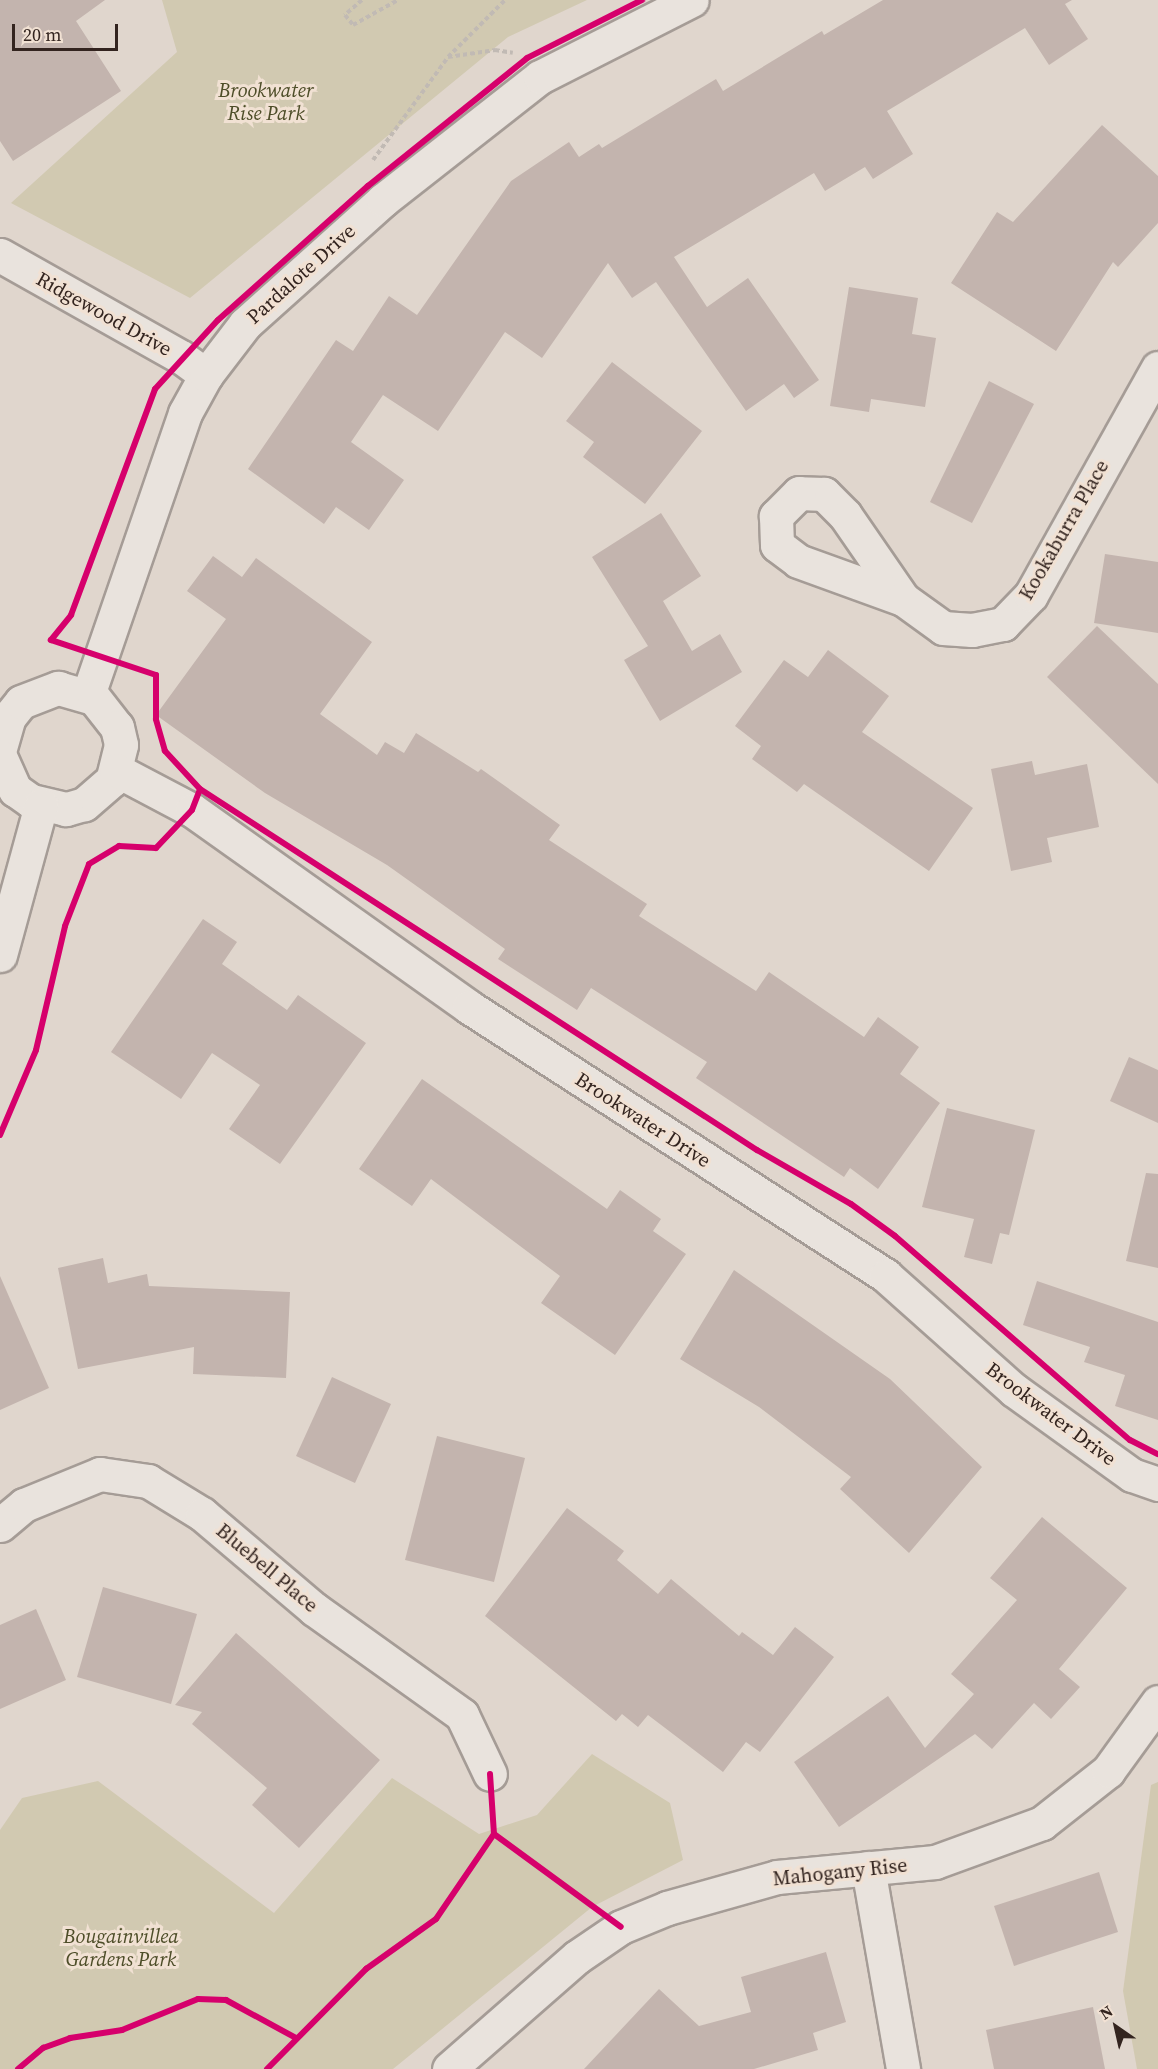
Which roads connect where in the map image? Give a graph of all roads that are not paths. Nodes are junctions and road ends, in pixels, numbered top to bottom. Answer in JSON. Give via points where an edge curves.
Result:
{"nodes":[{"id":1,"x":692,"y":0,"type":"edge"},
{"id":2,"x":0,"y":255,"type":"edge"},
{"id":3,"x":1158,"y":368,"type":"edge"},
{"id":4,"x":206,"y":375,"type":"junction"},
{"id":5,"x":903,"y":599,"type":"dead end"},
{"id":6,"x":88,"y":695,"type":"junction"},
{"id":7,"x":0,"y":743,"type":"edge"},
{"id":8,"x":116,"y":770,"type":"junction"},
{"id":9,"x":41,"y":805,"type":"junction"},
{"id":10,"x":0,"y":955,"type":"edge"},
{"id":11,"x":1158,"y":1484,"type":"edge"},
{"id":12,"x":0,"y":1525,"type":"edge"},
{"id":13,"x":1158,"y":1702,"type":"edge"},
{"id":14,"x":490,"y":1774,"type":"dead end"},
{"id":15,"x":868,"y":1868,"type":"junction"},
{"id":16,"x":449,"y":2069,"type":"edge"},
{"id":17,"x":903,"y":2069,"type":"edge"}],
"edges":[{"from":1,"to":4,"type":"street","name":"Pardalote Drive","via":[[540,77],[383,200],[245,324]]},
{"from":2,"to":4,"type":"street","name":"Ridgewood Drive"},
{"from":3,"to":5,"type":"street","name":"Kookaburra Place","via":[[1031,595],[1004,624],[972,630],[943,628]]},
{"from":4,"to":6,"type":"street","name":"Pardalote Drive","via":[[185,413]]},
{"from":6,"to":7,"type":"street","via":[[58,688],[38,692],[21,702]]},
{"from":6,"to":8,"type":"street","via":[[108,711],[117,727],[121,745]]},
{"from":7,"to":9,"type":"street","via":[[15,790]]},
{"from":8,"to":9,"type":"street","via":[[100,794],[84,804],[66,809]]},
{"from":8,"to":11,"type":"street","name":"Brookwater Drive","via":[[192,810],[469,1007],[886,1276],[1014,1390],[1132,1475]]},
{"from":9,"to":10,"type":"street"},
{"from":12,"to":14,"type":"street","name":"Bluebell Place","via":[[24,1505],[100,1474],[148,1481],[202,1514],[314,1610],[462,1715]]},
{"from":13,"to":15,"type":"street","name":"Mahogany Rise","via":[[1108,1771],[1042,1823],[935,1862]]},
{"from":15,"to":16,"type":"street","name":"Mahogany Rise","via":[[777,1877],[667,1908],[621,1927],[577,1957]]},
{"from":15,"to":17,"type":"street"}]}
